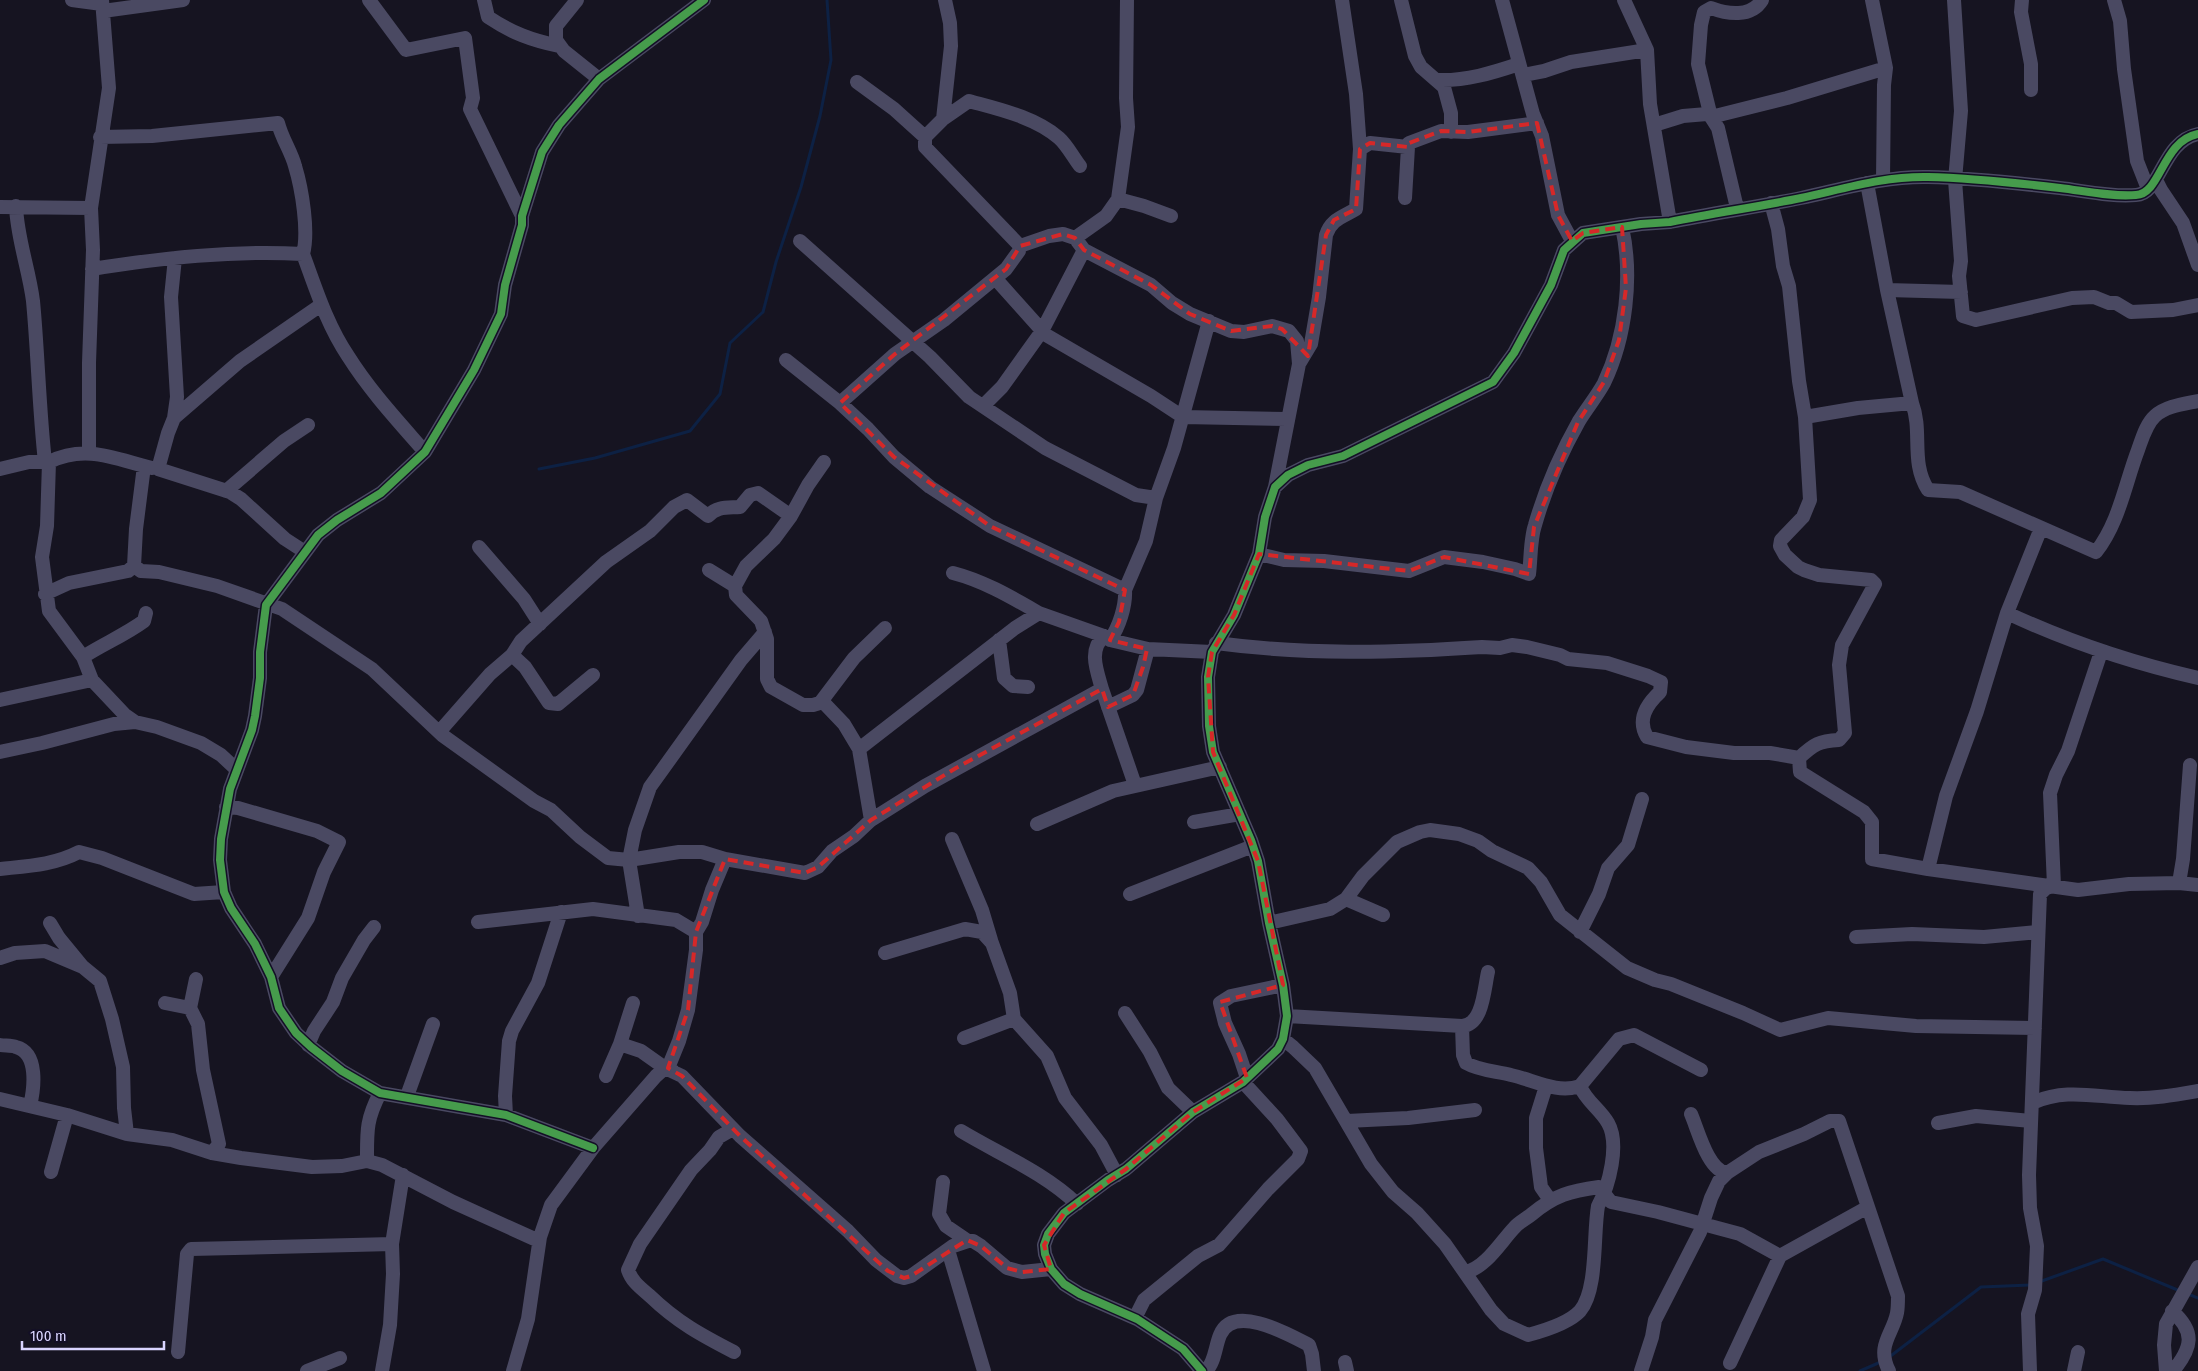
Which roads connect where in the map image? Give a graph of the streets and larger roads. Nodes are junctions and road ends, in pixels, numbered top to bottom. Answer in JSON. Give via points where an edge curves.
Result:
{"nodes":[{"id":1,"x":72,"y":0,"type":"edge"},
{"id":2,"x":183,"y":0,"type":"edge"},
{"id":3,"x":369,"y":0,"type":"edge"},
{"id":4,"x":484,"y":0,"type":"edge"},
{"id":5,"x":577,"y":0,"type":"edge"},
{"id":6,"x":704,"y":0,"type":"edge"},
{"id":7,"x":945,"y":0,"type":"edge"},
{"id":8,"x":1127,"y":0,"type":"edge"},
{"id":9,"x":1342,"y":0,"type":"edge"},
{"id":10,"x":1401,"y":0,"type":"edge"},
{"id":11,"x":1502,"y":0,"type":"edge"},
{"id":12,"x":1624,"y":0,"type":"edge"},
{"id":13,"x":1762,"y":0,"type":"edge"},
{"id":14,"x":1872,"y":0,"type":"edge"},
{"id":15,"x":1954,"y":0,"type":"edge"},
{"id":16,"x":2022,"y":0,"type":"edge"},
{"id":17,"x":2114,"y":0,"type":"edge"},
{"id":18,"x":102,"y":5,"type":"edge"},
{"id":19,"x":559,"y":46,"type":"junction"},
{"id":20,"x":1647,"y":50,"type":"junction"},
{"id":21,"x":1886,"y":68,"type":"junction"},
{"id":22,"x":1521,"y":70,"type":"junction"},
{"id":23,"x":598,"y":79,"type":"junction"},
{"id":24,"x":1438,"y":80,"type":"junction"},
{"id":25,"x":856,"y":82,"type":"dead end"},
{"id":26,"x":2031,"y":90,"type":"dead end"},
{"id":27,"x":1711,"y":117,"type":"junction"},
{"id":28,"x":943,"y":119,"type":"junction"},
{"id":29,"x":1537,"y":123,"type":"junction"},
{"id":30,"x":1654,"y":125,"type":"junction"},
{"id":31,"x":1451,"y":132,"type":"junction"},
{"id":32,"x":2198,"y":134,"type":"edge"},
{"id":33,"x":100,"y":137,"type":"junction"},
{"id":34,"x":925,"y":137,"type":"junction"},
{"id":35,"x":1408,"y":147,"type":"junction"},
{"id":36,"x":1360,"y":149,"type":"junction"},
{"id":37,"x":1080,"y":166,"type":"dead end"},
{"id":38,"x":1883,"y":180,"type":"junction"},
{"id":39,"x":1956,"y":180,"type":"junction"},
{"id":40,"x":1867,"y":182,"type":"junction"},
{"id":41,"x":2152,"y":184,"type":"junction"},
{"id":42,"x":1405,"y":198,"type":"dead end"},
{"id":43,"x":1118,"y":199,"type":"junction"},
{"id":44,"x":1771,"y":203,"type":"junction"},
{"id":45,"x":0,"y":206,"type":"edge"},
{"id":46,"x":16,"y":206,"type":"junction"},
{"id":47,"x":91,"y":208,"type":"junction"},
{"id":48,"x":1737,"y":208,"type":"junction"},
{"id":49,"x":522,"y":216,"type":"junction"},
{"id":50,"x":1172,"y":216,"type":"dead end"},
{"id":51,"x":1670,"y":222,"type":"junction"},
{"id":52,"x":1622,"y":227,"type":"junction"},
{"id":53,"x":1075,"y":238,"type":"junction"},
{"id":54,"x":800,"y":241,"type":"dead end"},
{"id":55,"x":1572,"y":241,"type":"junction"},
{"id":56,"x":1020,"y":246,"type":"junction"},
{"id":57,"x":1084,"y":250,"type":"junction"},
{"id":58,"x":304,"y":254,"type":"junction"},
{"id":59,"x":175,"y":258,"type":"junction"},
{"id":60,"x":2198,"y":265,"type":"edge"},
{"id":61,"x":92,"y":269,"type":"junction"},
{"id":62,"x":995,"y":278,"type":"junction"},
{"id":63,"x":1887,"y":290,"type":"junction"},
{"id":64,"x":1961,"y":292,"type":"junction"},
{"id":65,"x":322,"y":305,"type":"junction"},
{"id":66,"x":2198,"y":305,"type":"edge"},
{"id":67,"x":1209,"y":321,"type":"junction"},
{"id":68,"x":1042,"y":331,"type":"junction"},
{"id":69,"x":912,"y":342,"type":"junction"},
{"id":70,"x":786,"y":360,"type":"dead end"},
{"id":71,"x":1300,"y":364,"type":"junction"},
{"id":72,"x":2198,"y":401,"type":"edge"},
{"id":73,"x":1912,"y":403,"type":"junction"},
{"id":74,"x":840,"y":404,"type":"junction"},
{"id":75,"x":983,"y":406,"type":"junction"},
{"id":76,"x":1805,"y":416,"type":"junction"},
{"id":77,"x":1183,"y":417,"type":"junction"},
{"id":78,"x":174,"y":418,"type":"junction"},
{"id":79,"x":1287,"y":419,"type":"junction"},
{"id":80,"x":308,"y":425,"type":"dead end"},
{"id":81,"x":89,"y":452,"type":"junction"},
{"id":82,"x":425,"y":452,"type":"junction"},
{"id":83,"x":47,"y":462,"type":"junction"},
{"id":84,"x":824,"y":462,"type":"dead end"},
{"id":85,"x":0,"y":468,"type":"edge"},
{"id":86,"x":151,"y":468,"type":"junction"},
{"id":87,"x":1275,"y":487,"type":"junction"},
{"id":88,"x":226,"y":491,"type":"junction"},
{"id":89,"x":1156,"y":498,"type":"junction"},
{"id":90,"x":792,"y":516,"type":"junction"},
{"id":91,"x":2041,"y":528,"type":"junction"},
{"id":92,"x":479,"y":547,"type":"dead end"},
{"id":93,"x":304,"y":552,"type":"junction"},
{"id":94,"x":1260,"y":554,"type":"junction"},
{"id":95,"x":134,"y":566,"type":"junction"},
{"id":96,"x":709,"y":570,"type":"dead end"},
{"id":97,"x":953,"y":573,"type":"dead end"},
{"id":98,"x":735,"y":586,"type":"junction"},
{"id":99,"x":1125,"y":590,"type":"junction"},
{"id":100,"x":45,"y":594,"type":"junction"},
{"id":101,"x":266,"y":605,"type":"junction"},
{"id":102,"x":1039,"y":612,"type":"junction"},
{"id":103,"x":146,"y":613,"type":"dead end"},
{"id":104,"x":2008,"y":613,"type":"junction"},
{"id":105,"x":540,"y":624,"type":"junction"},
{"id":106,"x":885,"y":628,"type":"dead end"},
{"id":107,"x":765,"y":632,"type":"junction"},
{"id":108,"x":1107,"y":638,"type":"junction"},
{"id":109,"x":999,"y":640,"type":"junction"},
{"id":110,"x":1214,"y":648,"type":"junction"},
{"id":111,"x":1148,"y":649,"type":"junction"},
{"id":112,"x":2102,"y":652,"type":"junction"},
{"id":113,"x":512,"y":656,"type":"junction"},
{"id":114,"x":83,"y":657,"type":"junction"},
{"id":115,"x":593,"y":675,"type":"dead end"},
{"id":116,"x":2198,"y":678,"type":"edge"},
{"id":117,"x":92,"y":680,"type":"junction"},
{"id":118,"x":1028,"y":687,"type":"dead end"},
{"id":119,"x":1102,"y":690,"type":"junction"},
{"id":120,"x":0,"y":700,"type":"edge"},
{"id":121,"x":820,"y":704,"type":"junction"},
{"id":122,"x":1108,"y":707,"type":"junction"},
{"id":123,"x":135,"y":722,"type":"junction"},
{"id":124,"x":440,"y":731,"type":"junction"},
{"id":125,"x":859,"y":749,"type":"junction"},
{"id":126,"x":0,"y":752,"type":"edge"},
{"id":127,"x":1799,"y":758,"type":"junction"},
{"id":128,"x":2190,"y":765,"type":"dead end"},
{"id":129,"x":1220,"y":767,"type":"junction"},
{"id":130,"x":237,"y":770,"type":"junction"},
{"id":131,"x":1135,"y":785,"type":"junction"},
{"id":132,"x":1642,"y":799,"type":"dead end"},
{"id":133,"x":226,"y":806,"type":"junction"},
{"id":134,"x":1240,"y":814,"type":"junction"},
{"id":135,"x":871,"y":820,"type":"junction"},
{"id":136,"x":1194,"y":822,"type":"dead end"},
{"id":137,"x":1037,"y":824,"type":"dead end"},
{"id":138,"x":952,"y":839,"type":"dead end"},
{"id":139,"x":1253,"y":846,"type":"junction"},
{"id":140,"x":725,"y":859,"type":"junction"},
{"id":141,"x":629,"y":860,"type":"junction"},
{"id":142,"x":0,"y":869,"type":"edge"},
{"id":143,"x":1928,"y":869,"type":"junction"},
{"id":144,"x":2179,"y":883,"type":"junction"},
{"id":145,"x":2198,"y":885,"type":"edge"},
{"id":146,"x":2054,"y":886,"type":"junction"},
{"id":147,"x":224,"y":892,"type":"junction"},
{"id":148,"x":1130,"y":894,"type":"dead end"},
{"id":149,"x":1346,"y":899,"type":"junction"},
{"id":150,"x":561,"y":912,"type":"junction"},
{"id":151,"x":1383,"y":915,"type":"dead end"},
{"id":152,"x":638,"y":916,"type":"junction"},
{"id":153,"x":478,"y":922,"type":"dead end"},
{"id":154,"x":50,"y":923,"type":"dead end"},
{"id":155,"x":1268,"y":923,"type":"junction"},
{"id":156,"x":374,"y":927,"type":"dead end"},
{"id":157,"x":696,"y":932,"type":"junction"},
{"id":158,"x":1580,"y":932,"type":"junction"},
{"id":159,"x":2038,"y":932,"type":"junction"},
{"id":160,"x":1856,"y":937,"type":"dead end"},
{"id":161,"x":992,"y":943,"type":"junction"},
{"id":162,"x":885,"y":953,"type":"dead end"},
{"id":163,"x":0,"y":958,"type":"edge"},
{"id":164,"x":83,"y":967,"type":"junction"},
{"id":165,"x":1488,"y":972,"type":"dead end"},
{"id":166,"x":271,"y":977,"type":"junction"},
{"id":167,"x":196,"y":979,"type":"dead end"},
{"id":168,"x":1283,"y":985,"type":"junction"},
{"id":169,"x":165,"y":1003,"type":"dead end"},
{"id":170,"x":633,"y":1003,"type":"dead end"},
{"id":171,"x":190,"y":1008,"type":"junction"},
{"id":172,"x":1125,"y":1013,"type":"dead end"},
{"id":173,"x":1287,"y":1016,"type":"junction"},
{"id":174,"x":1014,"y":1019,"type":"junction"},
{"id":175,"x":433,"y":1024,"type":"dead end"},
{"id":176,"x":1462,"y":1026,"type":"junction"},
{"id":177,"x":2035,"y":1028,"type":"junction"},
{"id":178,"x":964,"y":1038,"type":"dead end"},
{"id":179,"x":1283,"y":1040,"type":"junction"},
{"id":180,"x":620,"y":1044,"type":"junction"},
{"id":181,"x":0,"y":1045,"type":"edge"},
{"id":182,"x":308,"y":1045,"type":"junction"},
{"id":183,"x":669,"y":1069,"type":"junction"},
{"id":184,"x":1701,"y":1070,"type":"dead end"},
{"id":185,"x":606,"y":1076,"type":"dead end"},
{"id":186,"x":1245,"y":1080,"type":"junction"},
{"id":187,"x":1546,"y":1086,"type":"junction"},
{"id":188,"x":1580,"y":1086,"type":"junction"},
{"id":189,"x":2198,"y":1091,"type":"edge"},
{"id":190,"x":380,"y":1093,"type":"junction"},
{"id":191,"x":407,"y":1096,"type":"junction"},
{"id":192,"x":0,"y":1099,"type":"edge"},
{"id":193,"x":2032,"y":1103,"type":"junction"},
{"id":194,"x":30,"y":1106,"type":"junction"},
{"id":195,"x":1475,"y":1110,"type":"dead end"},
{"id":196,"x":1193,"y":1112,"type":"junction"},
{"id":197,"x":1691,"y":1114,"type":"dead end"},
{"id":198,"x":68,"y":1115,"type":"junction"},
{"id":199,"x":506,"y":1115,"type":"junction"},
{"id":200,"x":1347,"y":1121,"type":"junction"},
{"id":201,"x":2031,"y":1121,"type":"junction"},
{"id":202,"x":1938,"y":1123,"type":"dead end"},
{"id":203,"x":734,"y":1128,"type":"junction"},
{"id":204,"x":961,"y":1131,"type":"dead end"},
{"id":205,"x":127,"y":1134,"type":"junction"},
{"id":206,"x":593,"y":1148,"type":"junction"},
{"id":207,"x":212,"y":1152,"type":"junction"},
{"id":208,"x":367,"y":1161,"type":"junction"},
{"id":209,"x":51,"y":1172,"type":"dead end"},
{"id":210,"x":1727,"y":1173,"type":"junction"},
{"id":211,"x":402,"y":1175,"type":"junction"},
{"id":212,"x":1117,"y":1175,"type":"junction"},
{"id":213,"x":943,"y":1182,"type":"dead end"},
{"id":214,"x":1605,"y":1194,"type":"junction"},
{"id":215,"x":1550,"y":1200,"type":"junction"},
{"id":216,"x":1077,"y":1204,"type":"junction"},
{"id":217,"x":1868,"y":1207,"type":"junction"},
{"id":218,"x":1704,"y":1225,"type":"junction"},
{"id":219,"x":968,"y":1240,"type":"junction"},
{"id":220,"x":539,"y":1241,"type":"junction"},
{"id":221,"x":392,"y":1244,"type":"junction"},
{"id":222,"x":948,"y":1250,"type":"junction"},
{"id":223,"x":1780,"y":1256,"type":"junction"},
{"id":224,"x":2198,"y":1267,"type":"edge"},
{"id":225,"x":1051,"y":1269,"type":"junction"},
{"id":226,"x":1466,"y":1272,"type":"junction"},
{"id":227,"x":2172,"y":1311,"type":"junction"},
{"id":228,"x":1135,"y":1318,"type":"junction"},
{"id":229,"x":178,"y":1352,"type":"dead end"},
{"id":230,"x":734,"y":1352,"type":"dead end"},
{"id":231,"x":2078,"y":1352,"type":"dead end"},
{"id":232,"x":340,"y":1358,"type":"dead end"},
{"id":233,"x":1730,"y":1363,"type":"dead end"},
{"id":234,"x":1887,"y":1364,"type":"edge"},
{"id":235,"x":307,"y":1371,"type":"edge"},
{"id":236,"x":382,"y":1371,"type":"edge"},
{"id":237,"x":513,"y":1371,"type":"edge"},
{"id":238,"x":984,"y":1371,"type":"edge"},
{"id":239,"x":1202,"y":1371,"type":"edge"},
{"id":240,"x":1206,"y":1371,"type":"edge"},
{"id":241,"x":1314,"y":1371,"type":"edge"},
{"id":242,"x":1641,"y":1371,"type":"edge"},
{"id":243,"x":2030,"y":1371,"type":"edge"},
{"id":244,"x":2074,"y":1371,"type":"edge"},
{"id":245,"x":2166,"y":1371,"type":"edge"},
{"id":246,"x":2173,"y":1371,"type":"edge"}],
"edges":[{"from":1,"to":18,"type":"street"},
{"from":2,"to":18,"type":"street"},
{"from":3,"to":49,"type":"street","via":[[406,50],[465,38],[473,98],[470,109]]},
{"from":4,"to":19,"type":"street","via":[[488,17],[509,31]]},
{"from":5,"to":19,"type":"street","via":[[556,26]]},
{"from":6,"to":23,"type":"street"},
{"from":7,"to":28,"type":"street","via":[[950,46]]},
{"from":8,"to":43,"type":"street","via":[[1128,127]]},
{"from":9,"to":36,"type":"street","via":[[1356,94]]},
{"from":10,"to":24,"type":"street","via":[[1415,56],[1421,67]]},
{"from":11,"to":22,"type":"street"},
{"from":12,"to":20,"type":"street"},
{"from":13,"to":27,"type":"street","via":[[1759,5],[1736,14],[1711,8],[1704,12],[1698,64]]},
{"from":14,"to":21,"type":"street"},
{"from":15,"to":39,"type":"street","via":[[1961,111]]},
{"from":16,"to":26,"type":"street","via":[[2021,12],[2031,64]]},
{"from":17,"to":41,"type":"street","via":[[2120,21],[2137,161]]},
{"from":18,"to":33,"type":"street","via":[[109,88]]},
{"from":19,"to":23,"type":"street"},
{"from":20,"to":22,"type":"street","via":[[1571,62],[1544,71]]},
{"from":20,"to":30,"type":"street"},
{"from":21,"to":27,"type":"street"},
{"from":21,"to":38,"type":"street"},
{"from":22,"to":24,"type":"street"},
{"from":22,"to":29,"type":"street"},
{"from":23,"to":49,"type":"street","via":[[559,125],[542,152]]},
{"from":24,"to":31,"type":"street","via":[[1444,87],[1449,104]]},
{"from":25,"to":34,"type":"street","via":[[894,109]]},
{"from":27,"to":30,"type":"street","via":[[1707,114],[1683,116]]},
{"from":27,"to":48,"type":"street","via":[[1718,128]]},
{"from":28,"to":34,"type":"street"},
{"from":28,"to":37,"type":"street","via":[[969,101],[1009,112],[1060,138]]},
{"from":29,"to":31,"type":"street"},
{"from":29,"to":55,"type":"street","via":[[1558,216]]},
{"from":30,"to":51,"type":"street"},
{"from":31,"to":35,"type":"street","via":[[1441,131],[1409,143]]},
{"from":32,"to":41,"type":"street","via":[[2174,147]]},
{"from":33,"to":47,"type":"street"},
{"from":33,"to":58,"type":"street","via":[[152,136],[278,123],[295,165],[307,240]]},
{"from":34,"to":56,"type":"street","via":[[925,147]]},
{"from":35,"to":36,"type":"street","via":[[1370,143]]},
{"from":35,"to":42,"type":"street"},
{"from":36,"to":71,"type":"street","via":[[1356,209],[1329,226],[1311,344]]},
{"from":38,"to":39,"type":"street","via":[[1928,177]]},
{"from":38,"to":40,"type":"street"},
{"from":39,"to":41,"type":"street","via":[[2138,196]]},
{"from":39,"to":64,"type":"street"},
{"from":40,"to":44,"type":"street"},
{"from":40,"to":63,"type":"street"},
{"from":41,"to":60,"type":"street","via":[[2161,190],[2184,223]]},
{"from":43,"to":50,"type":"street"},
{"from":43,"to":53,"type":"street","via":[[1106,216]]},
{"from":44,"to":48,"type":"street"},
{"from":44,"to":76,"type":"street","via":[[1789,286]]},
{"from":45,"to":46,"type":"street"},
{"from":46,"to":47,"type":"street"},
{"from":46,"to":83,"type":"street","via":[[32,300],[41,428]]},
{"from":47,"to":61,"type":"street"},
{"from":48,"to":51,"type":"street"},
{"from":49,"to":82,"type":"street","via":[[501,314],[474,370]]},
{"from":51,"to":52,"type":"street"},
{"from":52,"to":55,"type":"street","via":[[1583,233]]},
{"from":52,"to":94,"type":"street","via":[[1626,246],[1626,288],[1619,340],[1604,382],[1578,422],[1554,473],[1534,527],[1529,574],[1483,562],[1444,557],[1409,571],[1324,561],[1284,560]]},
{"from":53,"to":56,"type":"street","via":[[1063,234],[1049,236]]},
{"from":53,"to":57,"type":"street"},
{"from":54,"to":69,"type":"street"},
{"from":55,"to":87,"type":"street","via":[[1564,250],[1551,285],[1514,353],[1493,382],[1343,456],[1308,465],[1288,475]]},
{"from":56,"to":62,"type":"street","via":[[1006,269]]},
{"from":57,"to":67,"type":"street","via":[[1151,285],[1190,314]]},
{"from":57,"to":68,"type":"street"},
{"from":58,"to":59,"type":"street"},
{"from":58,"to":65,"type":"street"},
{"from":59,"to":61,"type":"street"},
{"from":59,"to":78,"type":"street","via":[[171,297],[177,397]]},
{"from":61,"to":81,"type":"street"},
{"from":62,"to":68,"type":"street"},
{"from":62,"to":69,"type":"street"},
{"from":63,"to":64,"type":"street"},
{"from":63,"to":73,"type":"street"},
{"from":64,"to":66,"type":"street","via":[[1963,316],[1976,320],[2072,298],[2094,297],[2116,303],[2131,312]]},
{"from":65,"to":78,"type":"street","via":[[240,362]]},
{"from":65,"to":82,"type":"street","via":[[348,356]]},
{"from":67,"to":71,"type":"street","via":[[1231,331],[1244,332],[1272,326],[1289,331],[1297,341]]},
{"from":67,"to":77,"type":"street"},
{"from":68,"to":75,"type":"street","via":[[1002,387]]},
{"from":68,"to":77,"type":"street"},
{"from":69,"to":74,"type":"street"},
{"from":69,"to":75,"type":"street","via":[[969,397]]},
{"from":70,"to":74,"type":"street"},
{"from":71,"to":79,"type":"street"},
{"from":72,"to":91,"type":"street","via":[[2165,410],[2152,420],[2139,446],[2113,521],[2096,552]]},
{"from":73,"to":76,"type":"street"},
{"from":73,"to":91,"type":"street","via":[[1917,416],[1916,452],[1928,490],[1960,492]]},
{"from":74,"to":99,"type":"street","via":[[930,487],[990,526]]},
{"from":75,"to":89,"type":"street","via":[[1045,448],[1136,494]]},
{"from":76,"to":127,"type":"street","via":[[1810,500],[1803,517],[1781,540],[1782,551],[1798,567],[1819,576],[1862,578],[1875,584],[1842,645],[1839,665],[1845,733],[1839,740],[1822,741],[1811,746]]},
{"from":77,"to":79,"type":"street"},
{"from":77,"to":89,"type":"street"},
{"from":78,"to":86,"type":"street"},
{"from":79,"to":87,"type":"street"},
{"from":80,"to":88,"type":"street","via":[[284,441]]},
{"from":81,"to":83,"type":"street","via":[[63,455]]},
{"from":81,"to":86,"type":"street"},
{"from":82,"to":93,"type":"street","via":[[381,493],[324,530]]},
{"from":83,"to":85,"type":"street"},
{"from":83,"to":100,"type":"street","via":[[42,557]]},
{"from":84,"to":90,"type":"street"},
{"from":86,"to":88,"type":"street"},
{"from":86,"to":95,"type":"street","via":[[136,529]]},
{"from":87,"to":94,"type":"street","via":[[1265,517]]},
{"from":88,"to":93,"type":"street","via":[[241,499]]},
{"from":89,"to":99,"type":"street","via":[[1146,541]]},
{"from":90,"to":98,"type":"street","via":[[746,566]]},
{"from":90,"to":105,"type":"street","via":[[758,493],[750,495],[740,507],[713,510],[708,516],[687,500],[606,562]]},
{"from":91,"to":104,"type":"street"},
{"from":92,"to":105,"type":"street","via":[[524,599]]},
{"from":93,"to":101,"type":"street"},
{"from":94,"to":110,"type":"street","via":[[1234,615]]},
{"from":95,"to":100,"type":"street","via":[[128,571],[69,583]]},
{"from":95,"to":101,"type":"street","via":[[141,571],[159,572],[217,586],[255,598]]},
{"from":96,"to":98,"type":"street"},
{"from":97,"to":102,"type":"street","via":[[1003,592]]},
{"from":98,"to":107,"type":"street","via":[[736,595],[761,621]]},
{"from":99,"to":108,"type":"street","via":[[1115,633]]},
{"from":100,"to":114,"type":"street","via":[[49,611]]},
{"from":101,"to":124,"type":"street","via":[[282,609],[365,664]]},
{"from":101,"to":130,"type":"street","via":[[255,716]]},
{"from":102,"to":108,"type":"street"},
{"from":102,"to":109,"type":"street"},
{"from":103,"to":114,"type":"street","via":[[144,621]]},
{"from":104,"to":112,"type":"street"},
{"from":104,"to":143,"type":"street","via":[[1978,711],[1946,796]]},
{"from":105,"to":113,"type":"street","via":[[521,641]]},
{"from":106,"to":121,"type":"street","via":[[854,658]]},
{"from":107,"to":121,"type":"street","via":[[767,679],[771,687],[803,705]]},
{"from":107,"to":141,"type":"street","via":[[741,660],[650,788]]},
{"from":108,"to":111,"type":"street"},
{"from":108,"to":119,"type":"street","via":[[1098,642],[1094,658]]},
{"from":109,"to":118,"type":"street","via":[[1004,678],[1013,686]]},
{"from":109,"to":125,"type":"street"},
{"from":110,"to":111,"type":"street"},
{"from":110,"to":127,"type":"street","via":[[1355,653],[1512,645],[1527,647],[1568,659],[1608,664],[1661,682],[1660,692],[1650,701],[1642,717],[1642,728],[1647,737],[1686,747]]},
{"from":110,"to":129,"type":"street","via":[[1208,677],[1209,726],[1213,752]]},
{"from":111,"to":122,"type":"street","via":[[1137,690]]},
{"from":112,"to":116,"type":"street"},
{"from":112,"to":146,"type":"street","via":[[2050,793]]},
{"from":113,"to":115,"type":"street","via":[[525,666],[549,703],[558,704]]},
{"from":113,"to":124,"type":"street","via":[[490,674]]},
{"from":114,"to":117,"type":"street"},
{"from":117,"to":120,"type":"street"},
{"from":117,"to":123,"type":"street","via":[[125,716]]},
{"from":119,"to":122,"type":"street"},
{"from":119,"to":135,"type":"street","via":[[956,768]]},
{"from":121,"to":125,"type":"street","via":[[823,702],[844,724]]},
{"from":122,"to":131,"type":"street"},
{"from":123,"to":126,"type":"street","via":[[114,724]]},
{"from":123,"to":130,"type":"street","via":[[201,742]]},
{"from":124,"to":141,"type":"street","via":[[534,801],[551,810],[608,858]]},
{"from":125,"to":135,"type":"street"},
{"from":127,"to":143,"type":"street","via":[[1800,772],[1864,812],[1872,822],[1872,859]]},
{"from":128,"to":144,"type":"street"},
{"from":129,"to":131,"type":"street"},
{"from":129,"to":134,"type":"street"},
{"from":130,"to":133,"type":"street"},
{"from":131,"to":137,"type":"street","via":[[1113,791]]},
{"from":132,"to":158,"type":"street","via":[[1628,845],[1608,868]]},
{"from":133,"to":147,"type":"street","via":[[220,860]]},
{"from":133,"to":166,"type":"street","via":[[317,831],[339,842],[324,872],[308,918]]},
{"from":134,"to":136,"type":"street"},
{"from":134,"to":139,"type":"street"},
{"from":135,"to":140,"type":"street","via":[[832,851],[818,867],[805,873]]},
{"from":138,"to":161,"type":"street","via":[[982,910]]},
{"from":139,"to":148,"type":"street"},
{"from":139,"to":155,"type":"street"},
{"from":140,"to":141,"type":"street","via":[[702,852],[679,852]]},
{"from":140,"to":157,"type":"street"},
{"from":141,"to":152,"type":"street"},
{"from":142,"to":147,"type":"street","via":[[62,861],[79,852],[194,894]]},
{"from":143,"to":146,"type":"street"},
{"from":144,"to":145,"type":"street"},
{"from":144,"to":146,"type":"street","via":[[2078,890]]},
{"from":146,"to":159,"type":"street","via":[[2040,894]]},
{"from":147,"to":166,"type":"street"},
{"from":149,"to":151,"type":"street"},
{"from":149,"to":155,"type":"street","via":[[1330,909]]},
{"from":149,"to":158,"type":"street","via":[[1363,876],[1397,842],[1430,830],[1449,832],[1478,841],[1528,868],[1541,882],[1560,915]]},
{"from":150,"to":152,"type":"street","via":[[593,909]]},
{"from":150,"to":153,"type":"street"},
{"from":150,"to":199,"type":"street","via":[[538,983],[509,1041],[504,1096]]},
{"from":152,"to":157,"type":"street","via":[[676,920]]},
{"from":154,"to":164,"type":"street"},
{"from":155,"to":168,"type":"street"},
{"from":156,"to":182,"type":"street","via":[[342,978],[333,1002]]},
{"from":157,"to":183,"type":"street","via":[[688,1010]]},
{"from":158,"to":177,"type":"street","via":[[1628,968],[1743,1012],[1780,1030],[1828,1018],[1916,1026]]},
{"from":159,"to":160,"type":"street","via":[[1984,937],[1912,934]]},
{"from":159,"to":177,"type":"street"},
{"from":161,"to":162,"type":"street","via":[[982,932],[965,929]]},
{"from":161,"to":174,"type":"street","via":[[1010,993]]},
{"from":163,"to":164,"type":"street","via":[[14,953],[45,951]]},
{"from":164,"to":205,"type":"street","via":[[100,981],[112,1019],[123,1067]]},
{"from":165,"to":176,"type":"street","via":[[1476,1020],[1469,1026]]},
{"from":166,"to":182,"type":"street","via":[[279,1008]]},
{"from":167,"to":171,"type":"street"},
{"from":168,"to":173,"type":"street"},
{"from":168,"to":186,"type":"street","via":[[1230,996],[1220,1003]]},
{"from":169,"to":171,"type":"street"},
{"from":170,"to":180,"type":"street"},
{"from":171,"to":207,"type":"street","via":[[198,1024],[203,1070],[218,1144]]},
{"from":172,"to":196,"type":"street","via":[[1168,1088]]},
{"from":173,"to":176,"type":"street"},
{"from":173,"to":179,"type":"street"},
{"from":174,"to":178,"type":"street"},
{"from":174,"to":212,"type":"street","via":[[1047,1056],[1065,1098],[1101,1145]]},
{"from":175,"to":191,"type":"street"},
{"from":176,"to":187,"type":"street","via":[[1466,1063]]},
{"from":177,"to":193,"type":"street"},
{"from":179,"to":186,"type":"street","via":[[1278,1049]]},
{"from":179,"to":200,"type":"street","via":[[1315,1068]]},
{"from":180,"to":183,"type":"street","via":[[641,1051]]},
{"from":180,"to":185,"type":"street"},
{"from":181,"to":194,"type":"street","via":[[16,1047],[30,1061],[33,1081]]},
{"from":182,"to":190,"type":"street","via":[[342,1071]]},
{"from":183,"to":203,"type":"street","via":[[682,1076]]},
{"from":183,"to":206,"type":"street"},
{"from":184,"to":188,"type":"street","via":[[1634,1035],[1625,1036],[1612,1046]]},
{"from":186,"to":196,"type":"street"},
{"from":186,"to":228,"type":"street","via":[[1301,1152],[1298,1159],[1219,1245],[1198,1256],[1144,1300]]},
{"from":187,"to":188,"type":"street","via":[[1571,1089]]},
{"from":187,"to":215,"type":"street","via":[[1536,1118],[1536,1148],[1541,1187]]},
{"from":188,"to":214,"type":"street","via":[[1587,1099],[1606,1119],[1612,1133],[1612,1169]]},
{"from":189,"to":193,"type":"street","via":[[2151,1098],[2078,1093],[2045,1097]]},
{"from":190,"to":191,"type":"street"},
{"from":190,"to":208,"type":"street","via":[[367,1126]]},
{"from":191,"to":199,"type":"street"},
{"from":192,"to":194,"type":"street"},
{"from":193,"to":201,"type":"street"},
{"from":194,"to":198,"type":"street"},
{"from":195,"to":200,"type":"street"},
{"from":196,"to":212,"type":"street"},
{"from":197,"to":210,"type":"street","via":[[1713,1166]]},
{"from":198,"to":205,"type":"street"},
{"from":198,"to":209,"type":"street"},
{"from":199,"to":206,"type":"street"},
{"from":200,"to":226,"type":"street","via":[[1371,1164]]},
{"from":201,"to":202,"type":"street","via":[[1976,1116]]},
{"from":201,"to":243,"type":"street","via":[[2030,1208],[2036,1246],[2034,1285],[2028,1314]]},
{"from":203,"to":222,"type":"street","via":[[897,1276],[911,1276]]},
{"from":203,"to":230,"type":"street","via":[[719,1137],[691,1170],[640,1244],[628,1270],[635,1284],[676,1319]]},
{"from":204,"to":216,"type":"street","via":[[1045,1177]]},
{"from":205,"to":207,"type":"street","via":[[172,1140]]},
{"from":206,"to":220,"type":"street","via":[[551,1205]]},
{"from":207,"to":208,"type":"street","via":[[312,1167]]},
{"from":208,"to":211,"type":"street"},
{"from":210,"to":217,"type":"street","via":[[1759,1152],[1830,1121],[1839,1121]]},
{"from":210,"to":218,"type":"street","via":[[1711,1198]]},
{"from":211,"to":220,"type":"street"},
{"from":211,"to":221,"type":"street"},
{"from":212,"to":216,"type":"street"},
{"from":213,"to":219,"type":"street","via":[[939,1214],[946,1226]]},
{"from":214,"to":215,"type":"street","via":[[1599,1187],[1566,1192]]},
{"from":214,"to":218,"type":"street","via":[[1611,1202]]},
{"from":214,"to":226,"type":"street","via":[[1598,1206],[1594,1227],[1590,1291],[1580,1311],[1554,1327],[1528,1335],[1504,1324],[1478,1293]]},
{"from":215,"to":226,"type":"street","via":[[1515,1226],[1500,1246],[1473,1270]]},
{"from":216,"to":225,"type":"street","via":[[1064,1213],[1048,1234],[1044,1245]]},
{"from":217,"to":223,"type":"street"},
{"from":217,"to":234,"type":"street","via":[[1898,1296],[1897,1314],[1887,1336]]},
{"from":218,"to":223,"type":"street","via":[[1740,1234]]},
{"from":218,"to":242,"type":"street","via":[[1655,1320]]},
{"from":219,"to":222,"type":"street"},
{"from":219,"to":225,"type":"street","via":[[982,1246],[1007,1268],[1022,1272]]},
{"from":220,"to":237,"type":"street","via":[[528,1319]]},
{"from":221,"to":229,"type":"street","via":[[191,1249],[187,1254]]},
{"from":221,"to":236,"type":"street","via":[[390,1325]]},
{"from":222,"to":238,"type":"street"},
{"from":223,"to":233,"type":"street"},
{"from":224,"to":227,"type":"street"},
{"from":225,"to":228,"type":"street","via":[[1064,1284],[1080,1294]]},
{"from":227,"to":245,"type":"street","via":[[2166,1324]]},
{"from":227,"to":246,"type":"street","via":[[2182,1320],[2189,1335],[2185,1357]]},
{"from":228,"to":239,"type":"street","via":[[1183,1349]]},
{"from":231,"to":244,"type":"street"},
{"from":232,"to":235,"type":"street"},
{"from":240,"to":241,"type":"street","via":[[1212,1365],[1224,1327],[1237,1321],[1264,1324],[1309,1345]]}]}
